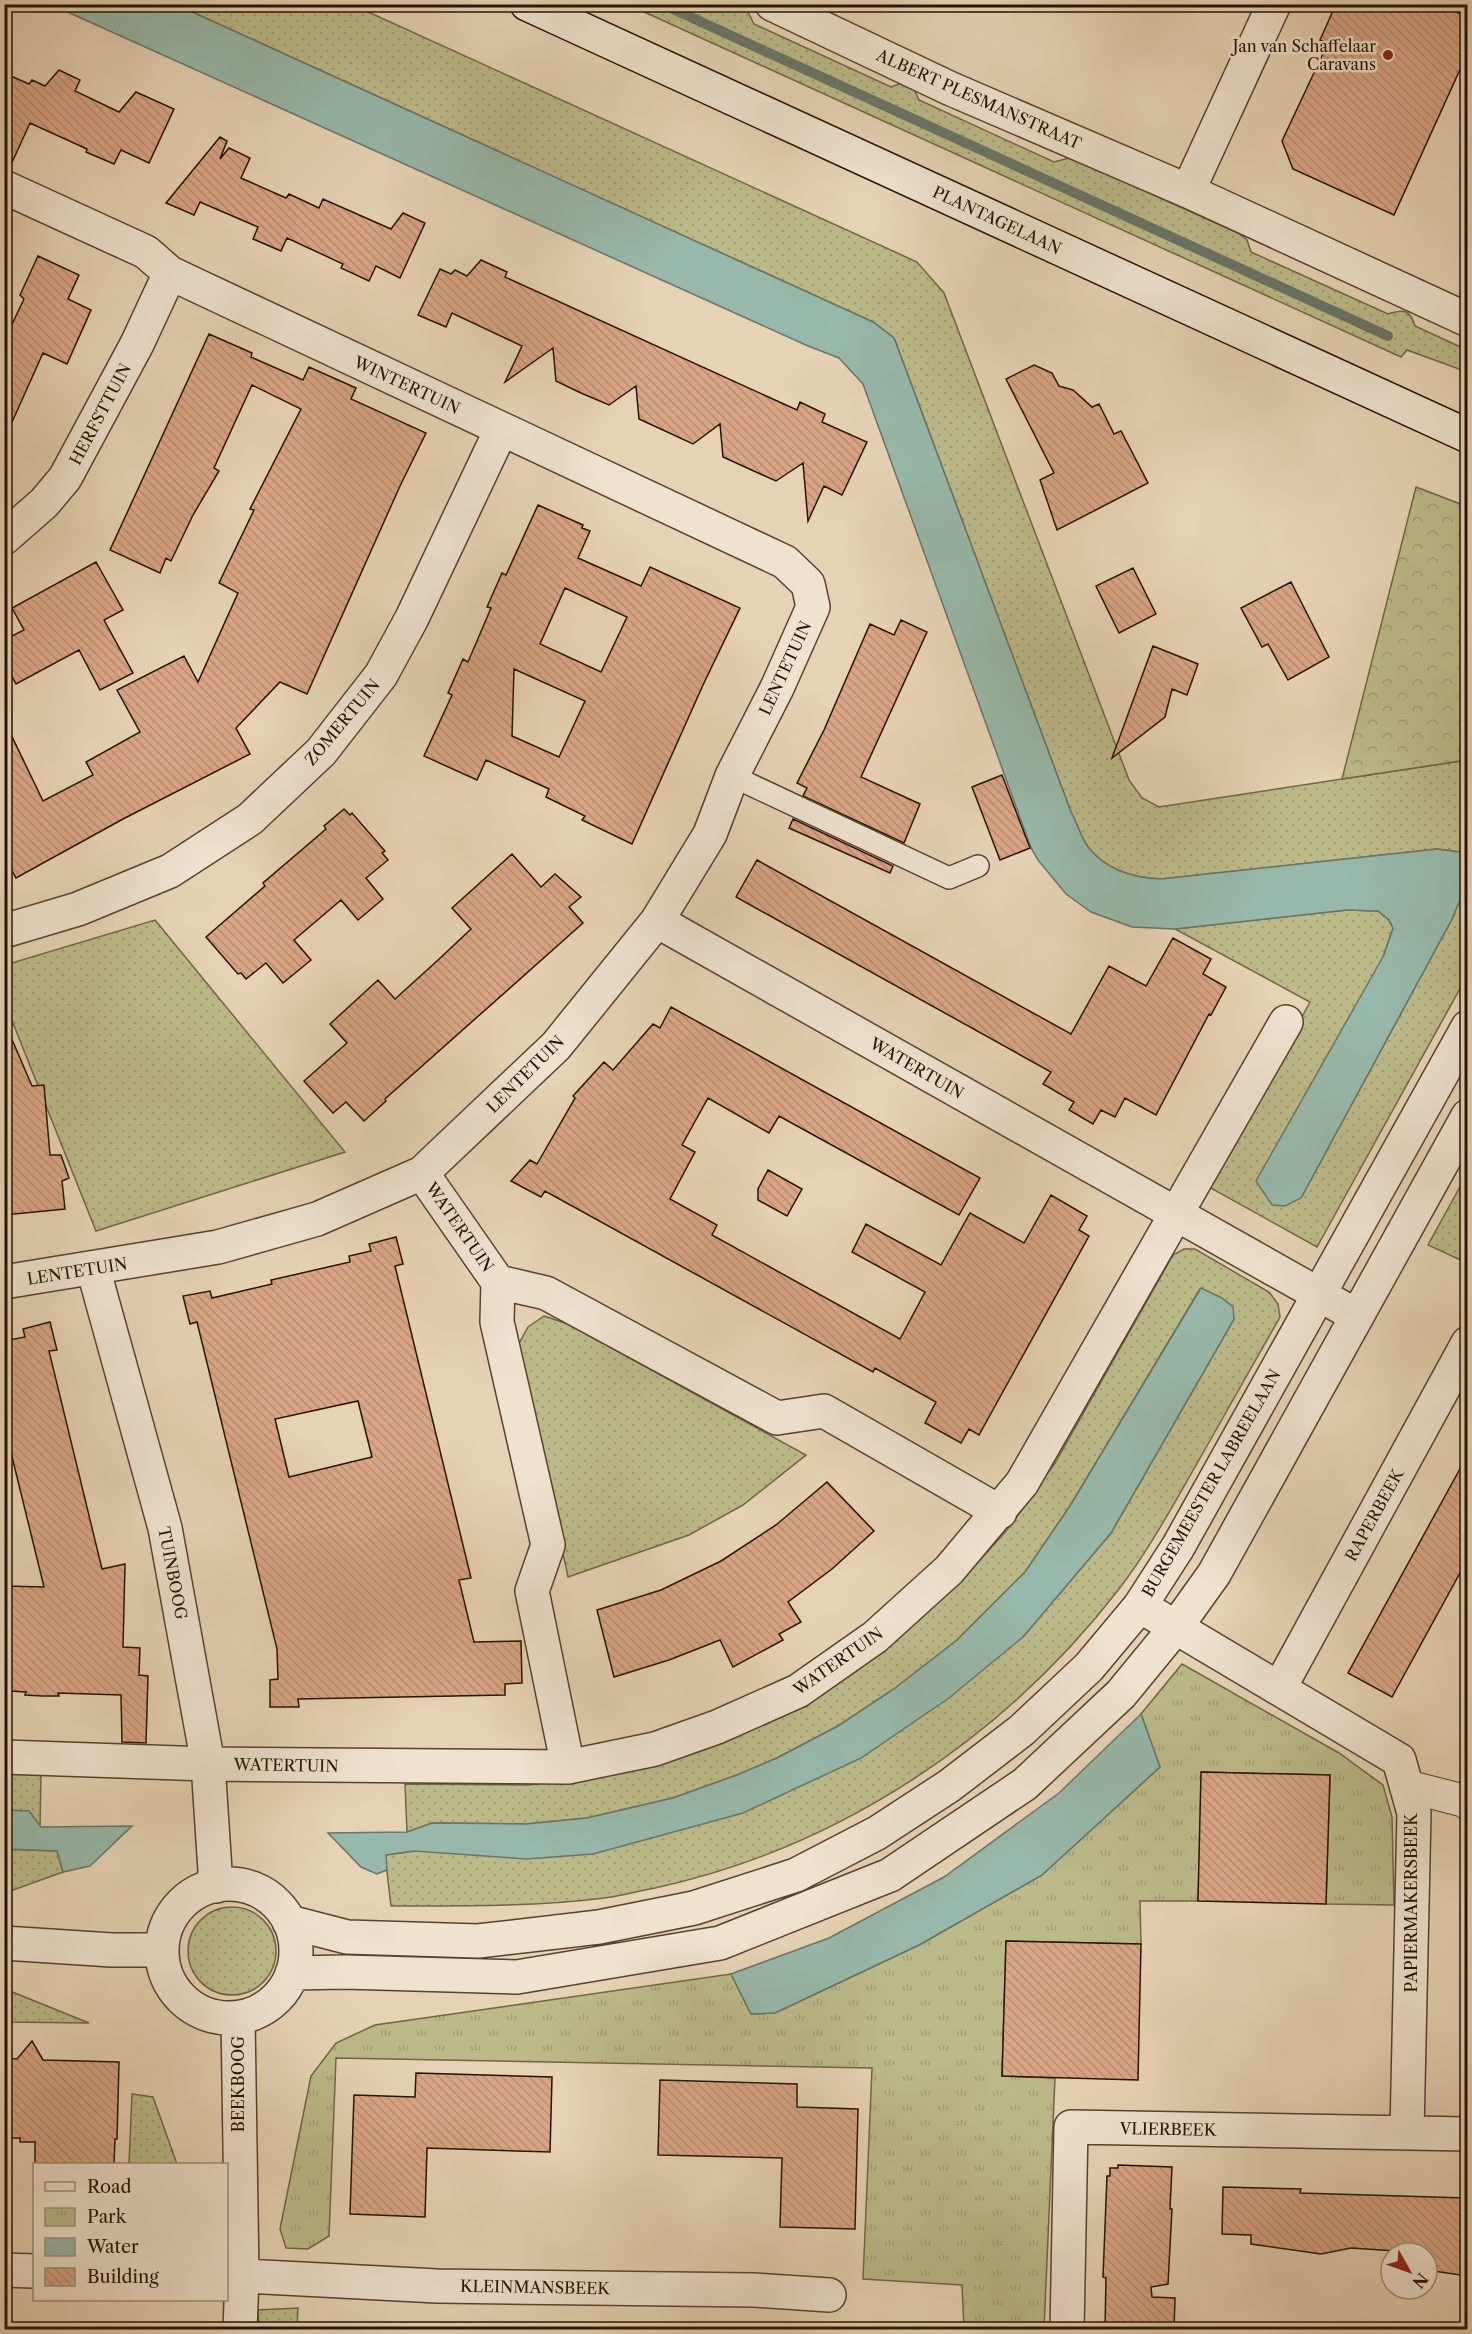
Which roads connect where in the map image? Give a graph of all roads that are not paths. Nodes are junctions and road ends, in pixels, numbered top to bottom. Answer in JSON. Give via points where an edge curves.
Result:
{"nodes":[{"id":1,"x":527,"y":4,"type":"edge"},
{"id":2,"x":772,"y":4,"type":"edge"},
{"id":3,"x":1274,"y":4,"type":"edge"},
{"id":4,"x":4,"y":187,"type":"edge"},
{"id":5,"x":1188,"y":191,"type":"junction"},
{"id":6,"x":170,"y":273,"type":"junction"},
{"id":7,"x":1467,"y":320,"type":"edge"},
{"id":8,"x":501,"y":430,"type":"junction"},
{"id":9,"x":1467,"y":436,"type":"edge"},
{"id":10,"x":4,"y":538,"type":"edge"},
{"id":11,"x":808,"y":584,"type":"joint"},
{"id":12,"x":732,"y":776,"type":"junction"},
{"id":13,"x":978,"y":866,"type":"dead end"},
{"id":14,"x":657,"y":921,"type":"junction"},
{"id":15,"x":4,"y":931,"type":"edge"},
{"id":16,"x":1286,"y":1022,"type":"dead end"},
{"id":17,"x":1467,"y":1027,"type":"edge"},
{"id":18,"x":1467,"y":1116,"type":"edge"},
{"id":19,"x":422,"y":1173,"type":"junction"},
{"id":20,"x":1176,"y":1216,"type":"junction"},
{"id":21,"x":93,"y":1268,"type":"junction"},
{"id":22,"x":4,"y":1282,"type":"edge"},
{"id":23,"x":498,"y":1282,"type":"junction"},
{"id":24,"x":1319,"y":1295,"type":"junction"},
{"id":25,"x":1357,"y":1316,"type":"junction"},
{"id":26,"x":1467,"y":1343,"type":"edge"},
{"id":27,"x":1000,"y":1512,"type":"junction"},
{"id":28,"x":1140,"y":1606,"type":"junction"},
{"id":29,"x":1176,"y":1627,"type":"junction"},
{"id":30,"x":1280,"y":1687,"type":"junction"},
{"id":31,"x":4,"y":1757,"type":"edge"},
{"id":32,"x":208,"y":1764,"type":"junction"},
{"id":33,"x":568,"y":1767,"type":"junction"},
{"id":34,"x":1406,"y":1786,"type":"junction"},
{"id":35,"x":1467,"y":1804,"type":"edge"},
{"id":36,"x":216,"y":1886,"type":"junction"},
{"id":37,"x":289,"y":1922,"type":"junction"},
{"id":38,"x":4,"y":1943,"type":"edge"},
{"id":39,"x":161,"y":1950,"type":"junction"},
{"id":40,"x":292,"y":1973,"type":"junction"},
{"id":41,"x":238,"y":2018,"type":"junction"},
{"id":42,"x":1407,"y":2132,"type":"junction"},
{"id":43,"x":1467,"y":2134,"type":"edge"},
{"id":44,"x":4,"y":2270,"type":"edge"},
{"id":45,"x":33,"y":2271,"type":"edge"},
{"id":46,"x":234,"y":2275,"type":"edge"},
{"id":47,"x":829,"y":2295,"type":"dead end"},
{"id":48,"x":240,"y":2330,"type":"edge"},
{"id":49,"x":1067,"y":2330,"type":"edge"}],
"edges":[{"from":1,"to":9,"type":"street","name":"PLANTAGELAAN"},
{"from":2,"to":5,"type":"street","name":"ALBERT PLESMANSTRAAT","via":[[949,88]]},
{"from":3,"to":5,"type":"street"},
{"from":4,"to":6,"type":"street","name":"WINTERTUIN","via":[[146,252]]},
{"from":5,"to":7,"type":"street","name":"ALBERT PLESMANSTRAAT"},
{"from":6,"to":8,"type":"street","name":"WINTERTUIN"},
{"from":6,"to":10,"type":"street","name":"HERFSTTUIN","via":[[65,478],[45,503]]},
{"from":8,"to":11,"type":"street","name":"WINTERTUIN","via":[[785,562]]},
{"from":8,"to":15,"type":"street","name":"ZOMERTUIN","via":[[381,675],[321,752],[250,819],[170,871],[78,909]]},
{"from":11,"to":12,"type":"street","name":"LENTETUIN","via":[[813,607]]},
{"from":12,"to":13,"type":"lane","via":[[949,878]]},
{"from":12,"to":14,"type":"street","name":"LENTETUIN","via":[[710,834]]},
{"from":14,"to":19,"type":"street","name":"LENTETUIN","via":[[555,1046]]},
{"from":14,"to":20,"type":"street","name":"WATERTUIN"},
{"from":16,"to":20,"type":"street","name":"WATERTUIN"},
{"from":17,"to":24,"type":"street","name":"BURGEMEESTER LABREELAAN"},
{"from":18,"to":25,"type":"street"},
{"from":19,"to":21,"type":"street","name":"LENTETUIN","via":[[317,1219],[218,1247]]},
{"from":19,"to":23,"type":"street","name":"WATERTUIN"},
{"from":20,"to":24,"type":"street","name":"WATERTUIN"},
{"from":20,"to":27,"type":"street","name":"WATERTUIN","via":[[1022,1483]]},
{"from":21,"to":22,"type":"street","name":"LENTETUIN"},
{"from":21,"to":32,"type":"street","name":"TUINBOOG","via":[[165,1528]]},
{"from":23,"to":27,"type":"street","name":"WATERTUIN","via":[[546,1293],[777,1418],[824,1411]]},
{"from":23,"to":33,"type":"street","name":"WATERTUIN","via":[[497,1322],[548,1545],[532,1590]]},
{"from":24,"to":25,"type":"street","name":"WATERTUIN"},
{"from":24,"to":28,"type":"street","name":"BURGEMEESTER LABREELAAN","via":[[1178,1547]]},
{"from":25,"to":29,"type":"street","via":[[1214,1574]]},
{"from":26,"to":30,"type":"street","name":"RAPERBEEK"},
{"from":27,"to":33,"type":"street","name":"WATERTUIN","via":[[949,1570],[875,1637],[798,1691],[655,1749]]},
{"from":28,"to":29,"type":"street","name":"PAPIERMAKERSBEEK"},
{"from":28,"to":37,"type":"street","name":"BURGEMEESTER LABREELAAN","via":[[1089,1667],[1022,1730],[950,1786],[877,1833],[796,1875],[694,1908],[599,1927],[478,1941],[347,1937]]},
{"from":29,"to":30,"type":"street","name":"PAPIERMAKERSBEEK"},
{"from":29,"to":40,"type":"street","via":[[1121,1694],[1025,1784],[890,1875],[720,1943],[517,1977]]},
{"from":30,"to":34,"type":"street","name":"PAPIERMAKERSBEEK","via":[[1399,1760]]},
{"from":31,"to":32,"type":"street","name":"WATERTUIN"},
{"from":32,"to":33,"type":"street","name":"WATERTUIN"},
{"from":32,"to":36,"type":"street","name":"TUINBOOG"},
{"from":34,"to":35,"type":"street"},
{"from":34,"to":42,"type":"street","name":"PAPIERMAKERSBEEK","via":[[1414,1813]]},
{"from":36,"to":37,"type":"street","via":[[238,1885],[259,1891],[277,1904]]},
{"from":36,"to":39,"type":"street","via":[[195,1893],[178,1908],[166,1928]]},
{"from":37,"to":40,"type":"street","via":[[295,1938]]},
{"from":38,"to":39,"type":"street"},
{"from":39,"to":41,"type":"street","via":[[170,1983],[193,2009],[215,2017]]},
{"from":40,"to":41,"type":"street","via":[[284,1990],[271,2003]]},
{"from":41,"to":46,"type":"street","name":"BEEKBOOG"},
{"from":42,"to":43,"type":"street","name":"VLIERBEEK"},
{"from":42,"to":49,"type":"street","name":"VLIERBEEK","via":[[1071,2127]]},
{"from":44,"to":45,"type":"street"},
{"from":46,"to":47,"type":"street","name":"KLEINMANSBEEK","via":[[437,2286],[754,2290]]},
{"from":46,"to":48,"type":"street","name":"BEEKBOOG"}]}
